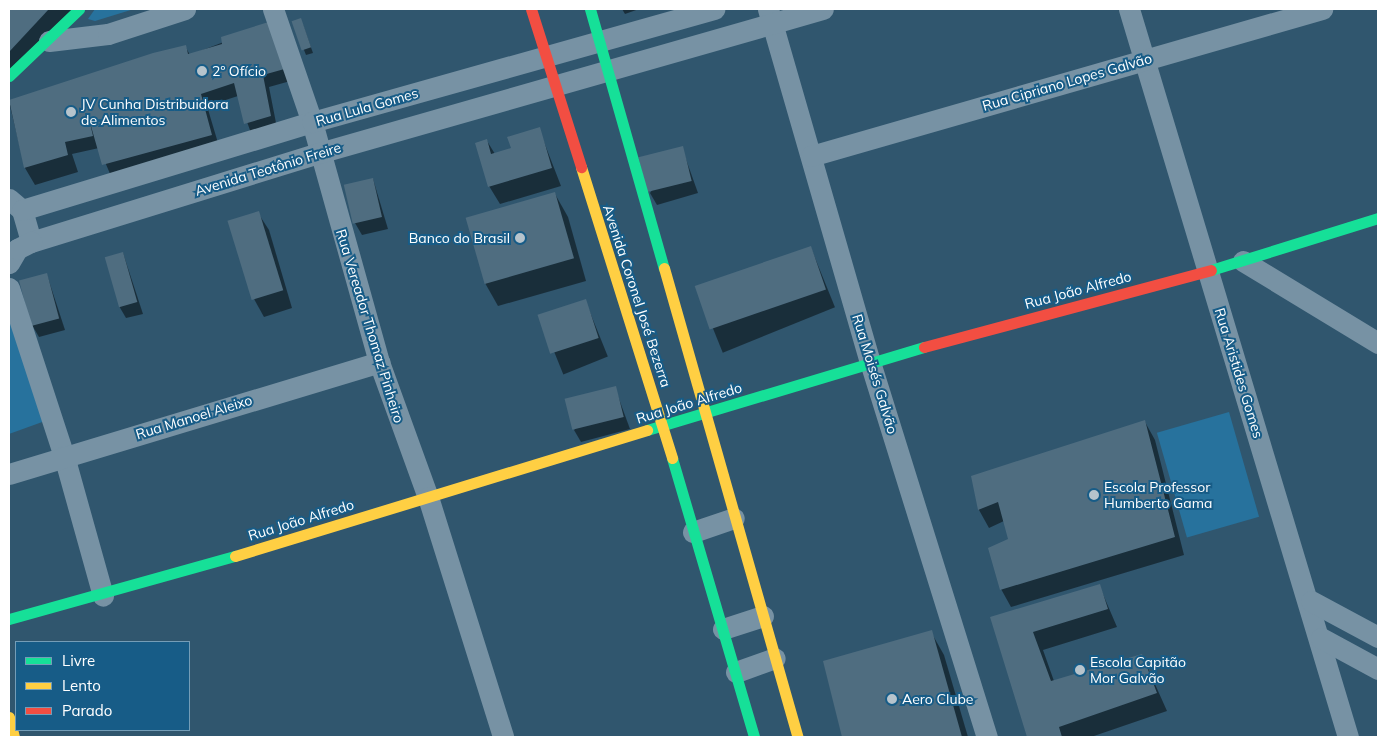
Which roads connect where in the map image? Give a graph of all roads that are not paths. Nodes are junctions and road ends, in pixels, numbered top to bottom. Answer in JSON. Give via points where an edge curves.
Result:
{"nodes":[{"id":1,"x":79,"y":9,"type":"edge"},
{"id":2,"x":186,"y":9,"type":"edge"},
{"id":3,"x":273,"y":9,"type":"edge"},
{"id":4,"x":531,"y":9,"type":"edge"},
{"id":5,"x":590,"y":9,"type":"edge"},
{"id":6,"x":714,"y":9,"type":"edge"},
{"id":7,"x":823,"y":9,"type":"edge"},
{"id":8,"x":1129,"y":9,"type":"edge"},
{"id":9,"x":1322,"y":9,"type":"edge"},
{"id":10,"x":770,"y":17,"type":"edge"},
{"id":11,"x":599,"y":39,"type":"junction"},
{"id":12,"x":49,"y":41,"type":"junction"},
{"id":13,"x":544,"y":57,"type":"junction"},
{"id":14,"x":1145,"y":60,"type":"junction"},
{"id":15,"x":609,"y":68,"type":"junction"},
{"id":16,"x":9,"y":76,"type":"edge"},
{"id":17,"x":555,"y":87,"type":"junction"},
{"id":18,"x":312,"y":122,"type":"junction"},
{"id":19,"x":319,"y":152,"type":"junction"},
{"id":20,"x":811,"y":156,"type":"junction"},
{"id":21,"x":193,"y":158,"type":"junction"},
{"id":22,"x":202,"y":189,"type":"junction"},
{"id":23,"x":15,"y":205,"type":"edge"},
{"id":24,"x":1378,"y":218,"type":"edge"},
{"id":25,"x":31,"y":242,"type":"junction"},
{"id":26,"x":1243,"y":261,"type":"junction"},
{"id":27,"x":9,"y":263,"type":"edge"},
{"id":28,"x":1207,"y":271,"type":"junction"},
{"id":29,"x":9,"y":288,"type":"edge"},
{"id":30,"x":1378,"y":343,"type":"edge"},
{"id":31,"x":379,"y":362,"type":"junction"},
{"id":32,"x":870,"y":362,"type":"junction"},
{"id":33,"x":704,"y":415,"type":"junction"},
{"id":34,"x":663,"y":427,"type":"junction"},
{"id":35,"x":64,"y":456,"type":"junction"},
{"id":36,"x":9,"y":474,"type":"edge"},
{"id":37,"x":428,"y":497,"type":"junction"},
{"id":38,"x":734,"y":518,"type":"junction"},
{"id":39,"x":693,"y":532,"type":"junction"},
{"id":40,"x":103,"y":596,"type":"junction"},
{"id":41,"x":1311,"y":601,"type":"junction"},
{"id":42,"x":762,"y":616,"type":"junction"},
{"id":43,"x":9,"y":619,"type":"edge"},
{"id":44,"x":724,"y":629,"type":"junction"},
{"id":45,"x":1378,"y":637,"type":"edge"},
{"id":46,"x":1321,"y":638,"type":"junction"},
{"id":47,"x":775,"y":658,"type":"junction"},
{"id":48,"x":1378,"y":669,"type":"edge"},
{"id":49,"x":736,"y":672,"type":"junction"},
{"id":50,"x":9,"y":717,"type":"edge"},
{"id":51,"x":14,"y":737,"type":"edge"},
{"id":52,"x":500,"y":737,"type":"edge"},
{"id":53,"x":754,"y":737,"type":"edge"},
{"id":54,"x":798,"y":737,"type":"edge"},
{"id":55,"x":987,"y":737,"type":"edge"},
{"id":56,"x":1348,"y":737,"type":"edge"}],
"edges":[{"from":1,"to":12,"type":"main road"},
{"from":2,"to":12,"type":"street","via":[[108,34]]},
{"from":3,"to":18,"type":"street","name":"Rua Vereador Thomaz Pinheiro"},
{"from":4,"to":13,"type":"main road","name":"Avenida Coronel José Bezerra"},
{"from":5,"to":11,"type":"main road","name":"Avenida Coronel José Bezerra"},
{"from":6,"to":11,"type":"street","name":"Rua Lula Gomes"},
{"from":7,"to":10,"type":"street"},
{"from":8,"to":14,"type":"street","name":"Rua Aristides Gomes"},
{"from":9,"to":14,"type":"street","name":"Rua Cipriano Lopes Galvão"},
{"from":10,"to":15,"type":"street"},
{"from":10,"to":20,"type":"street","name":"Rua Moisés Galvão"},
{"from":11,"to":13,"type":"street","name":"Rua Lula Gomes"},
{"from":11,"to":15,"type":"main road","name":"Avenida Coronel José Bezerra"},
{"from":12,"to":16,"type":"main road"},
{"from":13,"to":17,"type":"main road","name":"Avenida Coronel José Bezerra"},
{"from":13,"to":18,"type":"street","name":"Rua Lula Gomes"},
{"from":14,"to":20,"type":"street","name":"Rua Cipriano Lopes Galvão"},
{"from":14,"to":28,"type":"street","name":"Rua Aristides Gomes"},
{"from":15,"to":17,"type":"street"},
{"from":15,"to":33,"type":"main road","name":"Avenida Coronel José Bezerra"},
{"from":17,"to":19,"type":"street","name":"Avenida Teotônio Freire"},
{"from":17,"to":34,"type":"main road","name":"Avenida Coronel José Bezerra"},
{"from":18,"to":19,"type":"street","name":"Rua Vereador Thomaz Pinheiro"},
{"from":18,"to":21,"type":"street","name":"Rua Lula Gomes"},
{"from":19,"to":22,"type":"street","name":"Avenida Teotônio Freire"},
{"from":19,"to":31,"type":"street","name":"Rua Vereador Thomaz Pinheiro"},
{"from":20,"to":32,"type":"street","name":"Rua Moisés Galvão"},
{"from":21,"to":22,"type":"street"},
{"from":21,"to":23,"type":"street","name":"Rua Lula Gomes"},
{"from":22,"to":25,"type":"street","name":"Avenida Teotônio Freire"},
{"from":23,"to":25,"type":"street"},
{"from":24,"to":26,"type":"main road","name":"Rua João Alfredo"},
{"from":25,"to":27,"type":"street","via":[[17,249]]},
{"from":26,"to":28,"type":"main road","name":"Rua João Alfredo"},
{"from":26,"to":30,"type":"street"},
{"from":28,"to":32,"type":"main road","name":"Rua João Alfredo"},
{"from":28,"to":41,"type":"street","name":"Rua Aristides Gomes"},
{"from":29,"to":35,"type":"street"},
{"from":31,"to":35,"type":"street","name":"Rua Manoel Aleixo"},
{"from":31,"to":37,"type":"street","name":"Rua Vereador Thomaz Pinheiro"},
{"from":32,"to":33,"type":"main road","name":"Rua João Alfredo"},
{"from":32,"to":55,"type":"street","name":"Rua Moisés Galvão"},
{"from":33,"to":34,"type":"main road","name":"Rua João Alfredo"},
{"from":33,"to":38,"type":"main road","name":"Avenida Coronel José Bezerra"},
{"from":34,"to":37,"type":"main road","name":"Rua João Alfredo"},
{"from":34,"to":39,"type":"main road","name":"Avenida Coronel José Bezerra"},
{"from":35,"to":36,"type":"street","name":"Rua Manoel Aleixo"},
{"from":35,"to":40,"type":"street"},
{"from":37,"to":40,"type":"main road","name":"Rua João Alfredo"},
{"from":37,"to":52,"type":"street","name":"Rua Vereador Thomaz Pinheiro"},
{"from":38,"to":39,"type":"street"},
{"from":38,"to":42,"type":"main road","name":"Avenida Coronel José Bezerra"},
{"from":39,"to":44,"type":"main road","name":"Avenida Coronel José Bezerra"},
{"from":40,"to":43,"type":"main road","name":"Rua João Alfredo"},
{"from":41,"to":45,"type":"street"},
{"from":41,"to":46,"type":"street","name":"Rua Aristides Gomes"},
{"from":42,"to":44,"type":"street"},
{"from":42,"to":47,"type":"main road","name":"Avenida Coronel José Bezerra"},
{"from":44,"to":49,"type":"main road","name":"Avenida Coronel José Bezerra"},
{"from":46,"to":48,"type":"street"},
{"from":46,"to":56,"type":"street","name":"Rua Aristides Gomes"},
{"from":47,"to":49,"type":"street"},
{"from":47,"to":54,"type":"main road","name":"Avenida Coronel José Bezerra"},
{"from":49,"to":53,"type":"main road","name":"Avenida Coronel José Bezerra"},
{"from":50,"to":51,"type":"main road"}]}
